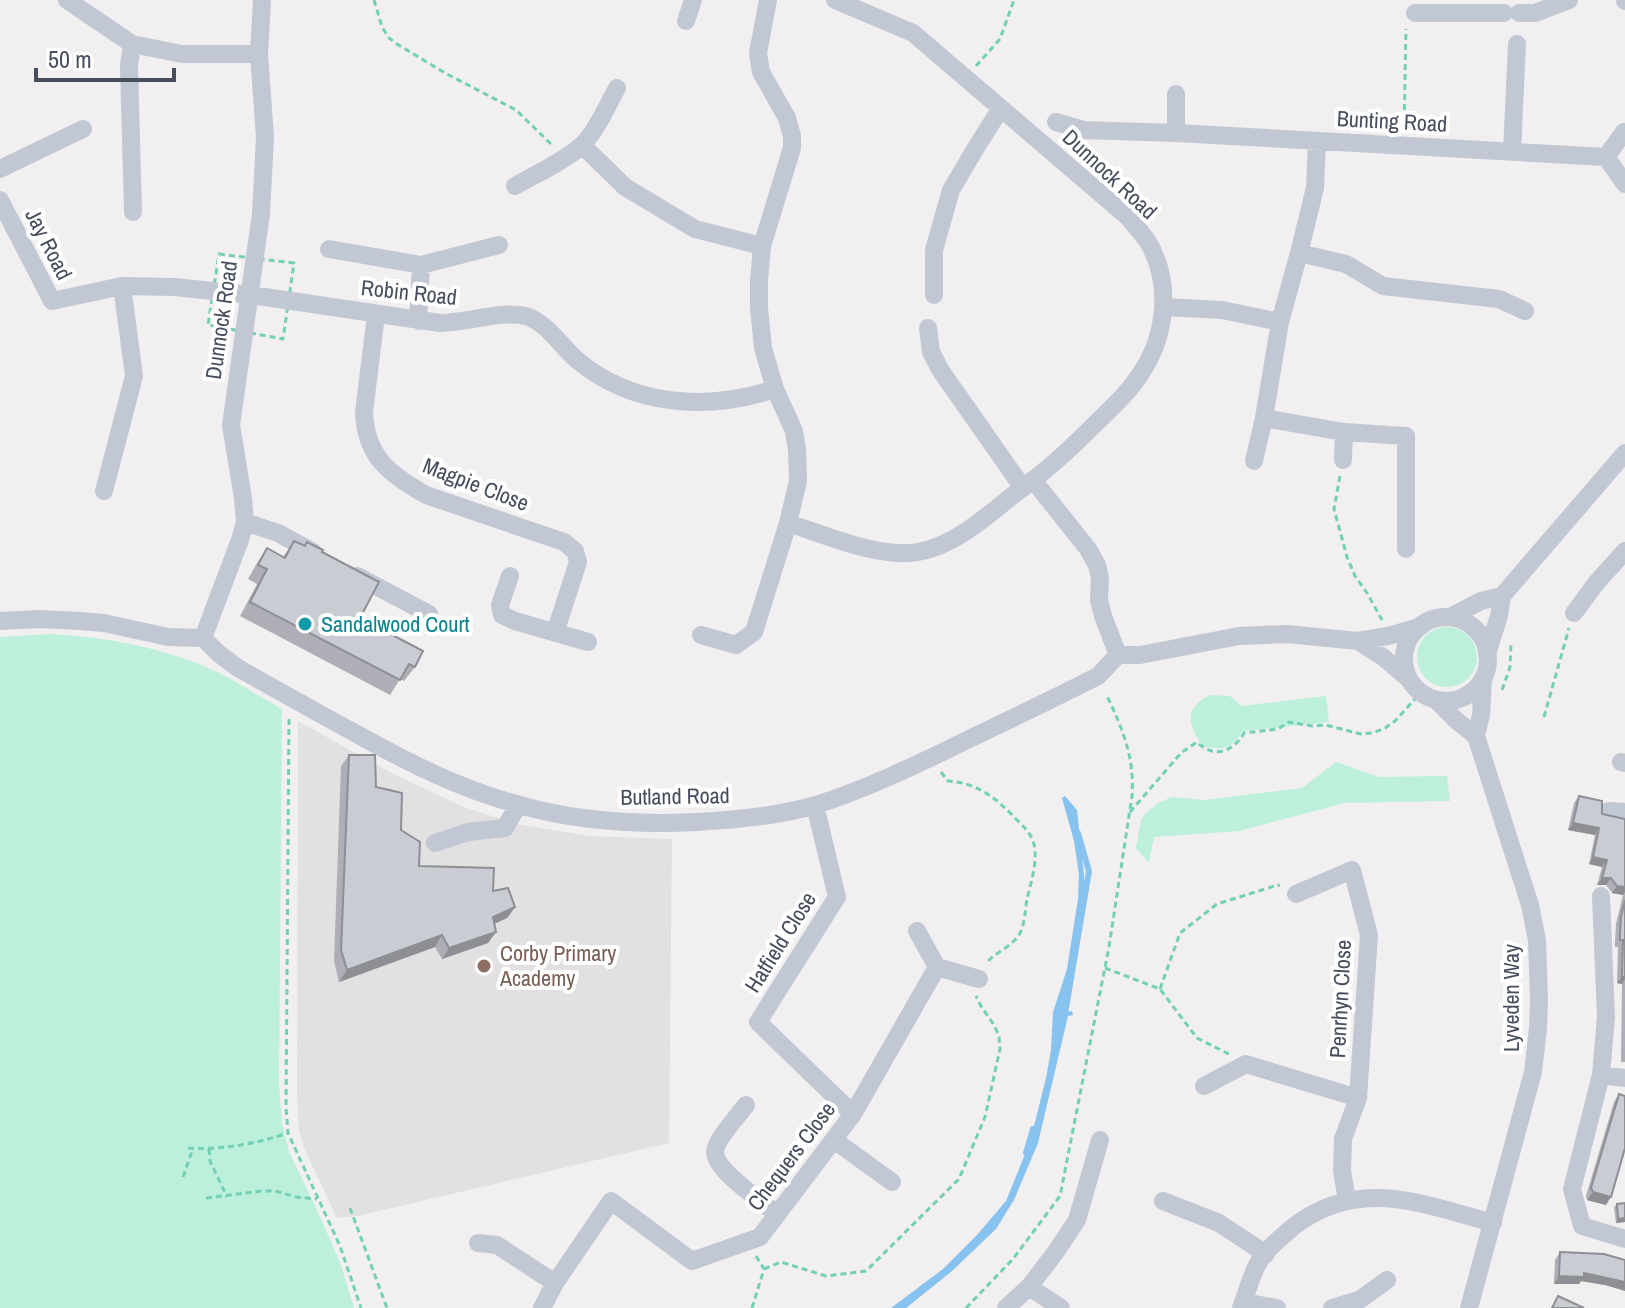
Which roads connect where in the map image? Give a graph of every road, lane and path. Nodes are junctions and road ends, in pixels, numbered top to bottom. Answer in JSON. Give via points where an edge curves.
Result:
{"nodes":[{"id":1,"x":67,"y":0,"type":"edge"},
{"id":2,"x":262,"y":0,"type":"edge"},
{"id":3,"x":374,"y":0,"type":"edge"},
{"id":4,"x":693,"y":0,"type":"edge"},
{"id":5,"x":768,"y":0,"type":"edge"},
{"id":6,"x":835,"y":0,"type":"edge"},
{"id":7,"x":1014,"y":0,"type":"edge"},
{"id":8,"x":1569,"y":0,"type":"edge"},
{"id":9,"x":1415,"y":12,"type":"edge"},
{"id":10,"x":686,"y":21,"type":"dead end"},
{"id":11,"x":132,"y":44,"type":"junction"},
{"id":12,"x":1517,"y":44,"type":"dead end"},
{"id":13,"x":259,"y":54,"type":"junction"},
{"id":14,"x":965,"y":77,"type":"junction"},
{"id":15,"x":617,"y":88,"type":"dead end"},
{"id":16,"x":1176,"y":94,"type":"dead end"},
{"id":17,"x":1001,"y":108,"type":"junction"},
{"id":18,"x":1056,"y":122,"type":"dead end"},
{"id":19,"x":83,"y":129,"type":"dead end"},
{"id":20,"x":1624,"y":132,"type":"edge"},
{"id":21,"x":1176,"y":133,"type":"junction"},
{"id":22,"x":1317,"y":141,"type":"junction"},
{"id":23,"x":582,"y":145,"type":"junction"},
{"id":24,"x":1404,"y":145,"type":"junction"},
{"id":25,"x":1512,"y":152,"type":"junction"},
{"id":26,"x":564,"y":157,"type":"junction"},
{"id":27,"x":1606,"y":157,"type":"junction"},
{"id":28,"x":0,"y":169,"type":"edge"},
{"id":29,"x":1625,"y":184,"type":"edge"},
{"id":30,"x":515,"y":186,"type":"dead end"},
{"id":31,"x":0,"y":200,"type":"edge"},
{"id":32,"x":133,"y":212,"type":"dead end"},
{"id":33,"x":499,"y":245,"type":"dead end"},
{"id":34,"x":762,"y":246,"type":"junction"},
{"id":35,"x":329,"y":249,"type":"dead end"},
{"id":36,"x":1299,"y":253,"type":"junction"},
{"id":37,"x":421,"y":265,"type":"junction"},
{"id":38,"x":122,"y":286,"type":"junction"},
{"id":39,"x":251,"y":295,"type":"junction"},
{"id":40,"x":934,"y":295,"type":"dead end"},
{"id":41,"x":1164,"y":307,"type":"junction"},
{"id":42,"x":1525,"y":311,"type":"dead end"},
{"id":43,"x":376,"y":315,"type":"junction"},
{"id":44,"x":418,"y":321,"type":"junction"},
{"id":45,"x":1280,"y":322,"type":"junction"},
{"id":46,"x":928,"y":328,"type":"dead end"},
{"id":47,"x":775,"y":389,"type":"junction"},
{"id":48,"x":1264,"y":418,"type":"junction"},
{"id":49,"x":1344,"y":432,"type":"junction"},
{"id":50,"x":1625,"y":453,"type":"edge"},
{"id":51,"x":1343,"y":460,"type":"joint"},
{"id":52,"x":1254,"y":461,"type":"dead end"},
{"id":53,"x":1028,"y":484,"type":"junction"},
{"id":54,"x":104,"y":491,"type":"dead end"},
{"id":55,"x":245,"y":522,"type":"junction"},
{"id":56,"x":788,"y":523,"type":"junction"},
{"id":57,"x":1406,"y":549,"type":"dead end"},
{"id":58,"x":1622,"y":560,"type":"edge"},
{"id":59,"x":510,"y":576,"type":"dead end"},
{"id":60,"x":1502,"y":596,"type":"junction"},
{"id":61,"x":1574,"y":613,"type":"joint"},
{"id":62,"x":429,"y":614,"type":"dead end"},
{"id":63,"x":1450,"y":617,"type":"junction"},
{"id":64,"x":0,"y":621,"type":"edge"},
{"id":65,"x":1385,"y":626,"type":"dead end"},
{"id":66,"x":1420,"y":627,"type":"junction"},
{"id":67,"x":555,"y":633,"type":"junction"},
{"id":68,"x":701,"y":635,"type":"dead end"},
{"id":69,"x":203,"y":638,"type":"junction"},
{"id":70,"x":1358,"y":641,"type":"junction"},
{"id":71,"x":588,"y":642,"type":"dead end"},
{"id":72,"x":1487,"y":654,"type":"junction"},
{"id":73,"x":1118,"y":655,"type":"junction"},
{"id":74,"x":1098,"y":676,"type":"junction"},
{"id":75,"x":1483,"y":678,"type":"junction"},
{"id":76,"x":1410,"y":680,"type":"junction"},
{"id":77,"x":1435,"y":699,"type":"junction"},
{"id":78,"x":294,"y":700,"type":"junction"},
{"id":79,"x":1411,"y":704,"type":"dead end"},
{"id":80,"x":1544,"y":717,"type":"dead end"},
{"id":81,"x":1476,"y":736,"type":"junction"},
{"id":82,"x":930,"y":758,"type":"junction"},
{"id":83,"x":518,"y":805,"type":"junction"},
{"id":84,"x":815,"y":805,"type":"junction"},
{"id":85,"x":1130,"y":812,"type":"junction"},
{"id":86,"x":435,"y":843,"type":"dead end"},
{"id":87,"x":1296,"y":894,"type":"joint"},
{"id":88,"x":1601,"y":896,"type":"dead end"},
{"id":89,"x":917,"y":931,"type":"dead end"},
{"id":90,"x":937,"y":967,"type":"junction"},
{"id":91,"x":1104,"y":967,"type":"junction"},
{"id":92,"x":979,"y":979,"type":"junction"},
{"id":93,"x":1160,"y":989,"type":"junction"},
{"id":94,"x":1246,"y":1064,"type":"junction"},
{"id":95,"x":1601,"y":1075,"type":"junction"},
{"id":96,"x":1625,"y":1078,"type":"edge"},
{"id":97,"x":1204,"y":1086,"type":"dead end"},
{"id":98,"x":1358,"y":1098,"type":"junction"},
{"id":99,"x":746,"y":1105,"type":"dead end"},
{"id":100,"x":853,"y":1114,"type":"junction"},
{"id":101,"x":288,"y":1133,"type":"junction"},
{"id":102,"x":834,"y":1140,"type":"junction"},
{"id":103,"x":1100,"y":1140,"type":"dead end"},
{"id":104,"x":209,"y":1149,"type":"junction"},
{"id":105,"x":183,"y":1177,"type":"dead end"},
{"id":106,"x":892,"y":1182,"type":"dead end"},
{"id":107,"x":227,"y":1197,"type":"junction"},
{"id":108,"x":206,"y":1198,"type":"dead end"},
{"id":109,"x":319,"y":1199,"type":"junction"},
{"id":110,"x":1347,"y":1200,"type":"junction"},
{"id":111,"x":1163,"y":1201,"type":"dead end"},
{"id":112,"x":350,"y":1208,"type":"dead end"},
{"id":113,"x":777,"y":1214,"type":"junction"},
{"id":114,"x":1493,"y":1223,"type":"junction"},
{"id":115,"x":1625,"y":1239,"type":"edge"},
{"id":116,"x":746,"y":1241,"type":"junction"},
{"id":117,"x":478,"y":1243,"type":"dead end"},
{"id":118,"x":1266,"y":1254,"type":"junction"},
{"id":119,"x":764,"y":1269,"type":"junction"},
{"id":120,"x":1387,"y":1280,"type":"dead end"},
{"id":121,"x":555,"y":1283,"type":"junction"},
{"id":122,"x":1029,"y":1287,"type":"junction"},
{"id":123,"x":1242,"y":1305,"type":"edge"},
{"id":124,"x":361,"y":1308,"type":"edge"},
{"id":125,"x":387,"y":1308,"type":"edge"},
{"id":126,"x":542,"y":1308,"type":"edge"},
{"id":127,"x":752,"y":1308,"type":"edge"},
{"id":128,"x":966,"y":1308,"type":"edge"},
{"id":129,"x":1006,"y":1308,"type":"edge"},
{"id":130,"x":1061,"y":1308,"type":"edge"},
{"id":131,"x":1277,"y":1308,"type":"edge"},
{"id":132,"x":1332,"y":1308,"type":"edge"},
{"id":133,"x":1469,"y":1308,"type":"edge"}],
"edges":[{"from":1,"to":11,"type":"street"},
{"from":2,"to":13,"type":"street","name":"Dunnock Road"},
{"from":3,"to":26,"type":"path","via":[[389,38],[516,110]]},
{"from":4,"to":10,"type":"street"},
{"from":5,"to":34,"type":"street","via":[[761,72],[787,118],[792,148]]},
{"from":6,"to":14,"type":"street","name":"Dunnock Road","via":[[913,33]]},
{"from":7,"to":14,"type":"path","via":[[1000,39]]},
{"from":8,"to":9,"type":"street","via":[[1535,13]]},
{"from":9,"to":24,"type":"path","via":[[1406,27]]},
{"from":11,"to":13,"type":"street","via":[[182,54]]},
{"from":11,"to":32,"type":"street"},
{"from":12,"to":25,"type":"street"},
{"from":13,"to":39,"type":"street","name":"Dunnock Road","via":[[265,137]]},
{"from":14,"to":17,"type":"street","name":"Dunnock Road"},
{"from":15,"to":23,"type":"street"},
{"from":16,"to":21,"type":"street"},
{"from":17,"to":40,"type":"street","via":[[951,190],[934,250]]},
{"from":17,"to":41,"type":"street","name":"Dunnock Road","via":[[1129,218],[1157,264]]},
{"from":18,"to":21,"type":"street","name":"Bunting Road","via":[[1083,130]]},
{"from":19,"to":28,"type":"street"},
{"from":20,"to":27,"type":"street"},
{"from":21,"to":22,"type":"street","name":"Bunting Road"},
{"from":22,"to":24,"type":"street","name":"Bunting Road"},
{"from":22,"to":36,"type":"street","via":[[1315,188]]},
{"from":23,"to":26,"type":"street"},
{"from":23,"to":34,"type":"street","via":[[625,187],[695,229]]},
{"from":24,"to":25,"type":"street","name":"Bunting Road"},
{"from":25,"to":27,"type":"street","name":"Bunting Road"},
{"from":26,"to":30,"type":"street"},
{"from":27,"to":29,"type":"street"},
{"from":31,"to":38,"type":"street","name":"Jay Road","via":[[52,301]]},
{"from":33,"to":37,"type":"street"},
{"from":34,"to":47,"type":"street","via":[[761,329]]},
{"from":35,"to":37,"type":"street"},
{"from":36,"to":42,"type":"street","via":[[1346,264],[1383,286],[1499,299]]},
{"from":36,"to":45,"type":"street"},
{"from":37,"to":44,"type":"street"},
{"from":38,"to":39,"type":"street","name":"Jay Road"},
{"from":38,"to":54,"type":"street","via":[[134,376]]},
{"from":39,"to":43,"type":"street","name":"Robin Road"},
{"from":39,"to":55,"type":"street","name":"Dunnock Road","via":[[231,425]]},
{"from":41,"to":45,"type":"street","via":[[1222,310]]},
{"from":41,"to":53,"type":"street","name":"Dunnock Road","via":[[1144,368],[1124,395]]},
{"from":43,"to":44,"type":"street","name":"Robin Road"},
{"from":43,"to":67,"type":"street","name":"Magpie Close","via":[[364,412],[372,451],[426,495],[564,542],[575,551],[578,562]]},
{"from":44,"to":47,"type":"street","name":"Robin Road","via":[[525,316],[594,373],[634,391],[679,402],[730,401]]},
{"from":45,"to":48,"type":"street"},
{"from":46,"to":53,"type":"street","via":[[931,352],[941,371]]},
{"from":47,"to":56,"type":"street","via":[[797,450],[798,481]]},
{"from":48,"to":49,"type":"street"},
{"from":48,"to":52,"type":"street"},
{"from":49,"to":51,"type":"street"},
{"from":49,"to":57,"type":"street","via":[[1406,436]]},
{"from":50,"to":60,"type":"street"},
{"from":51,"to":65,"type":"path","via":[[1334,509],[1355,576]]},
{"from":53,"to":56,"type":"street","name":"Dunnock Road","via":[[944,546],[916,553],[884,553]]},
{"from":53,"to":73,"type":"street","via":[[1097,565],[1099,600]]},
{"from":55,"to":62,"type":"street","via":[[278,533]]},
{"from":55,"to":69,"type":"street","name":"Dunnock Road"},
{"from":56,"to":68,"type":"street","via":[[754,632],[736,645]]},
{"from":58,"to":61,"type":"street"},
{"from":59,"to":67,"type":"street","via":[[502,615]]},
{"from":60,"to":63,"type":"street"},
{"from":60,"to":72,"type":"street"},
{"from":61,"to":80,"type":"path"},
{"from":63,"to":66,"type":"street"},
{"from":63,"to":72,"type":"street","via":[[1474,627]]},
{"from":64,"to":69,"type":"street","via":[[104,623],[168,637]]},
{"from":66,"to":70,"type":"street"},
{"from":66,"to":76,"type":"street","via":[[1404,655]]},
{"from":67,"to":71,"type":"street"},
{"from":69,"to":78,"type":"street","name":"Butland Road","via":[[238,668]]},
{"from":70,"to":73,"type":"street","via":[[1265,634]]},
{"from":70,"to":76,"type":"street"},
{"from":72,"to":75,"type":"street"},
{"from":73,"to":74,"type":"street","name":"Butland Road"},
{"from":74,"to":82,"type":"street","name":"Butland Road"},
{"from":74,"to":85,"type":"path","via":[[1130,752]]},
{"from":75,"to":77,"type":"street","via":[[1468,695]]},
{"from":75,"to":81,"type":"street","name":"Lyveden Way"},
{"from":76,"to":77,"type":"street"},
{"from":77,"to":81,"type":"street"},
{"from":78,"to":83,"type":"street","name":"Butland Road","via":[[430,773]]},
{"from":78,"to":101,"type":"path","via":[[289,710]]},
{"from":79,"to":85,"type":"path","via":[[1373,733],[1289,722],[1278,729],[1244,733],[1227,751],[1203,748],[1197,742]]},
{"from":81,"to":114,"type":"street","name":"Lyveden Way","via":[[1530,905],[1539,975],[1533,1072]]},
{"from":82,"to":84,"type":"street","name":"Butland Road"},
{"from":82,"to":92,"type":"path","via":[[948,781],[963,782],[998,800],[1034,843],[1021,932],[986,962]]},
{"from":83,"to":84,"type":"street","name":"Butland Road","via":[[604,821],[664,824],[727,821]]},
{"from":83,"to":86,"type":"street","via":[[505,828]]},
{"from":84,"to":100,"type":"street","name":"Hatfield Close","via":[[837,897],[758,1022]]},
{"from":85,"to":91,"type":"path"},
{"from":87,"to":93,"type":"path","via":[[1278,885],[1217,904],[1180,933]]},
{"from":87,"to":98,"type":"street","name":"Penrhyn Close","via":[[1352,870],[1369,935]]},
{"from":88,"to":95,"type":"street","via":[[1606,1017]]},
{"from":89,"to":90,"type":"street"},
{"from":90,"to":92,"type":"street"},
{"from":90,"to":100,"type":"street","name":"Chequers Close"},
{"from":91,"to":93,"type":"path"},
{"from":91,"to":128,"type":"path","via":[[1060,1196],[1013,1259]]},
{"from":92,"to":119,"type":"path","via":[[977,998],[999,1036],[1000,1049],[985,1117],[959,1179],[866,1271],[826,1276],[781,1262]]},
{"from":93,"to":94,"type":"path","via":[[1197,1038]]},
{"from":94,"to":97,"type":"street"},
{"from":94,"to":98,"type":"street","name":"Penrhyn Close"},
{"from":95,"to":96,"type":"street"},
{"from":95,"to":115,"type":"street","via":[[1572,1189],[1582,1226]]},
{"from":98,"to":110,"type":"street","name":"Penrhyn Close","via":[[1343,1139]]},
{"from":99,"to":113,"type":"street","via":[[718,1142],[717,1160]]},
{"from":100,"to":102,"type":"street","name":"Chequers Close"},
{"from":101,"to":104,"type":"path"},
{"from":101,"to":109,"type":"path"},
{"from":102,"to":106,"type":"street"},
{"from":102,"to":113,"type":"street","name":"Chequers Close"},
{"from":103,"to":122,"type":"street","via":[[1077,1220]]},
{"from":104,"to":105,"type":"path","via":[[190,1148]]},
{"from":104,"to":107,"type":"path"},
{"from":107,"to":108,"type":"path"},
{"from":107,"to":109,"type":"path","via":[[275,1191]]},
{"from":109,"to":124,"type":"path"},
{"from":110,"to":114,"type":"street","via":[[1398,1199]]},
{"from":110,"to":118,"type":"street","via":[[1306,1217]]},
{"from":111,"to":118,"type":"street","via":[[1219,1223]]},
{"from":112,"to":125,"type":"path"},
{"from":113,"to":116,"type":"street","name":"Chequers Close","via":[[760,1237]]},
{"from":114,"to":133,"type":"street","name":"Lyveden Way"},
{"from":116,"to":119,"type":"path"},
{"from":116,"to":121,"type":"street","name":"Chequers Close","via":[[692,1261],[611,1201]]},
{"from":117,"to":121,"type":"street","via":[[497,1245]]},
{"from":118,"to":123,"type":"street"},
{"from":119,"to":127,"type":"path"},
{"from":120,"to":132,"type":"street","via":[[1361,1299]]},
{"from":121,"to":126,"type":"street","name":"Chequers Close"},
{"from":122,"to":129,"type":"street"},
{"from":122,"to":130,"type":"street"},
{"from":123,"to":131,"type":"street"}]}
